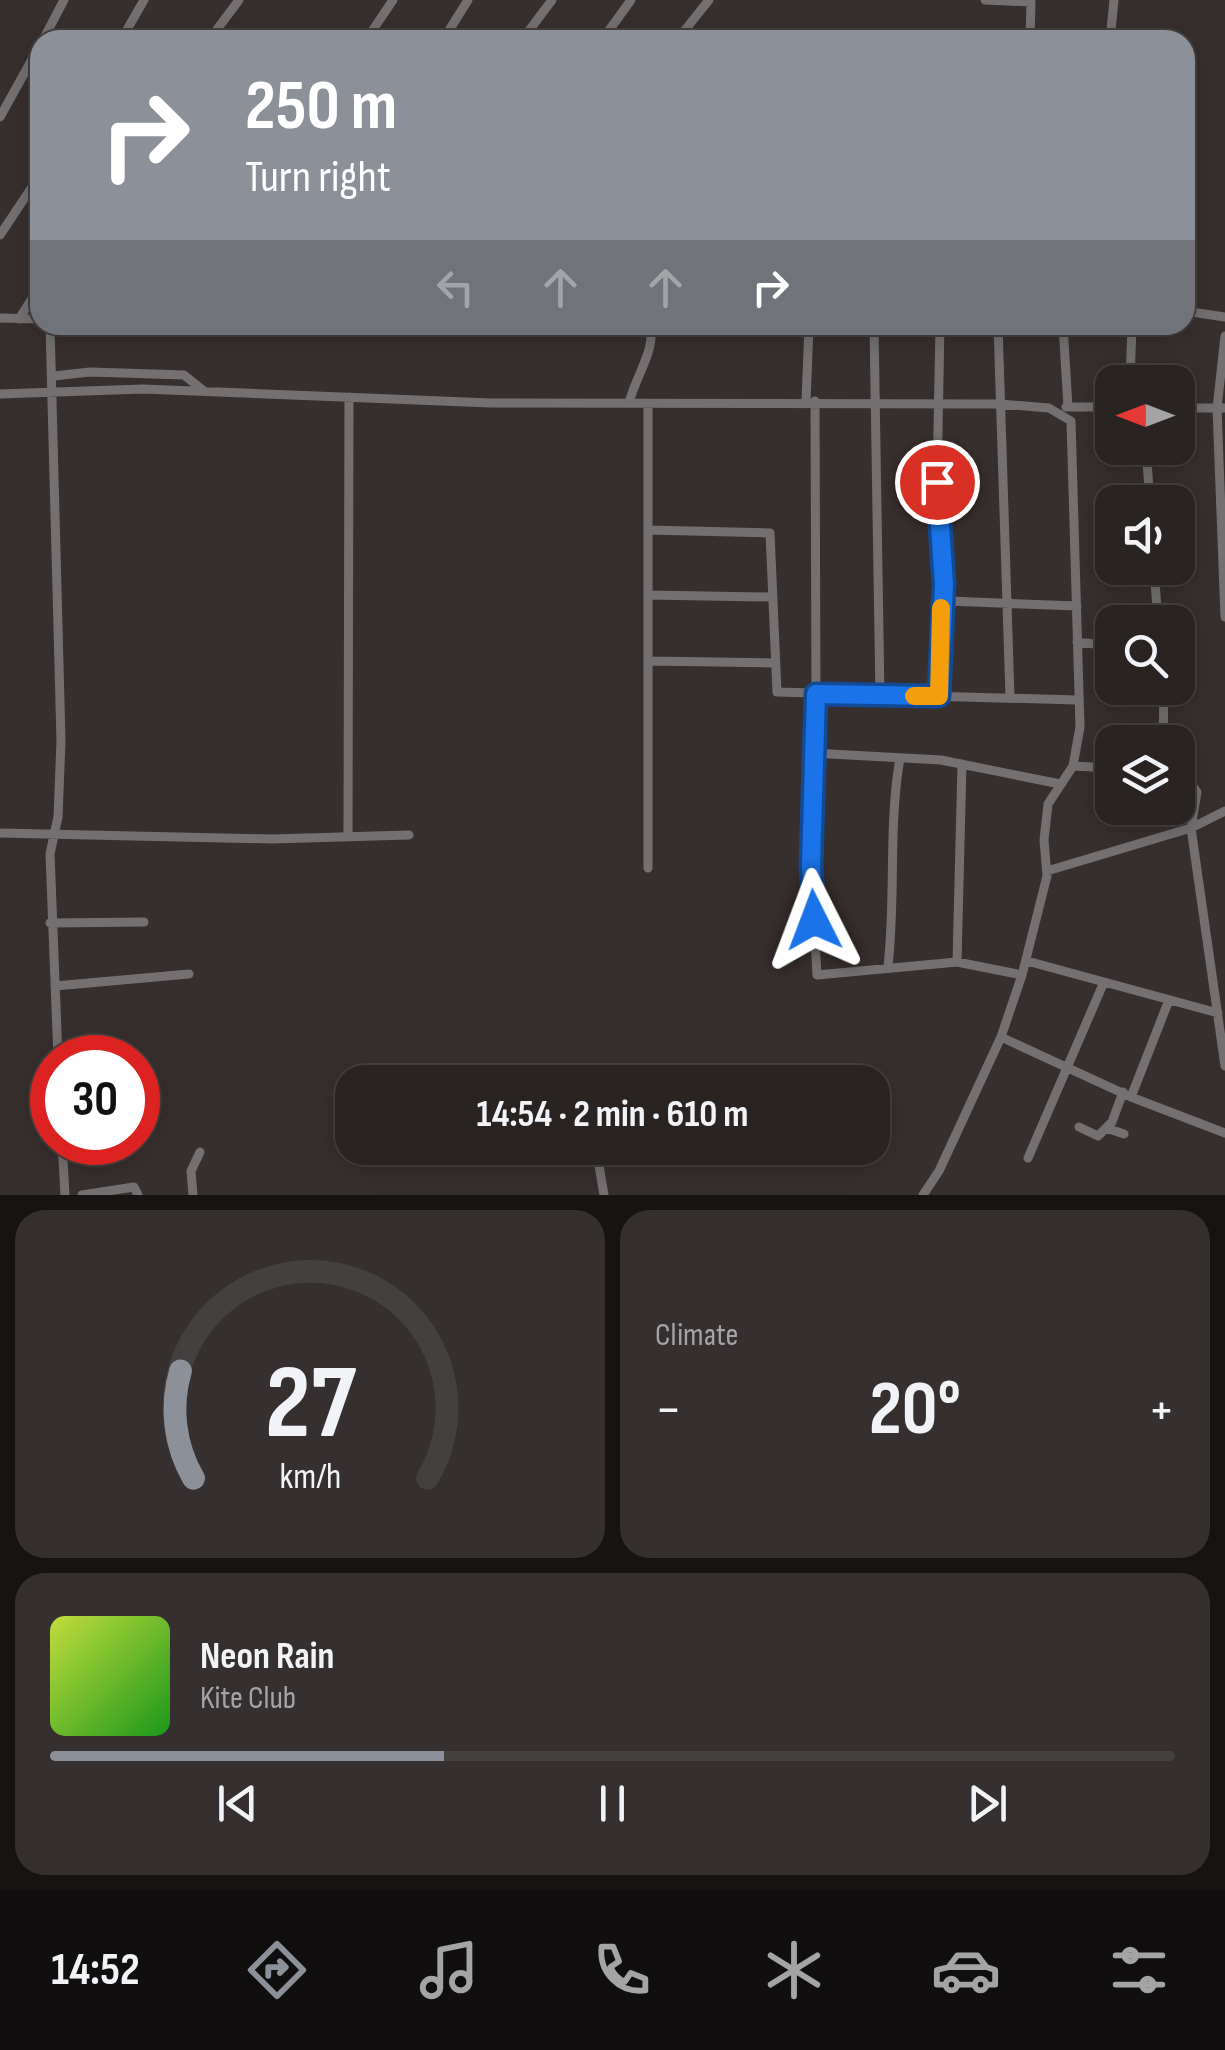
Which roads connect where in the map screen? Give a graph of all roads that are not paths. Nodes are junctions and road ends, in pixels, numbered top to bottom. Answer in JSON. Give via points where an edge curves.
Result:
{"nodes":[{"id":1,"x":64,"y":0,"type":"edge"},
{"id":2,"x":144,"y":0,"type":"edge"},
{"id":3,"x":238,"y":0,"type":"edge"},
{"id":4,"x":393,"y":0,"type":"edge"},
{"id":5,"x":468,"y":0,"type":"edge"},
{"id":6,"x":552,"y":0,"type":"edge"},
{"id":7,"x":631,"y":0,"type":"edge"},
{"id":8,"x":709,"y":0,"type":"edge"},
{"id":9,"x":985,"y":0,"type":"edge"},
{"id":10,"x":1114,"y":0,"type":"edge"},
{"id":11,"x":1031,"y":1,"type":"edge"},
{"id":12,"x":48,"y":30,"type":"edge"},
{"id":13,"x":127,"y":30,"type":"edge"},
{"id":14,"x":216,"y":30,"type":"edge"},
{"id":15,"x":373,"y":30,"type":"edge"},
{"id":16,"x":449,"y":30,"type":"edge"},
{"id":17,"x":530,"y":30,"type":"edge"},
{"id":18,"x":609,"y":30,"type":"edge"},
{"id":19,"x":685,"y":30,"type":"edge"},
{"id":20,"x":1030,"y":30,"type":"edge"},
{"id":21,"x":1111,"y":30,"type":"edge"},
{"id":22,"x":30,"y":62,"type":"edge"},
{"id":23,"x":0,"y":117,"type":"edge"},
{"id":24,"x":30,"y":190,"type":"edge"},
{"id":25,"x":0,"y":235,"type":"edge"},
{"id":26,"x":30,"y":302,"type":"edge"},
{"id":27,"x":1195,"y":312,"type":"edge"},
{"id":28,"x":1225,"y":317,"type":"edge"},
{"id":29,"x":0,"y":318,"type":"edge"},
{"id":30,"x":20,"y":319,"type":"junction"},
{"id":31,"x":30,"y":319,"type":"edge"},
{"id":32,"x":51,"y":335,"type":"edge"},
{"id":33,"x":650,"y":335,"type":"edge"},
{"id":34,"x":809,"y":335,"type":"edge"},
{"id":35,"x":874,"y":335,"type":"edge"},
{"id":36,"x":940,"y":335,"type":"edge"},
{"id":37,"x":998,"y":335,"type":"edge"},
{"id":38,"x":1063,"y":335,"type":"edge"},
{"id":39,"x":1132,"y":335,"type":"edge"},
{"id":40,"x":1225,"y":336,"type":"edge"},
{"id":41,"x":1131,"y":365,"type":"edge"},
{"id":42,"x":54,"y":376,"type":"junction"},
{"id":43,"x":53,"y":389,"type":"junction"},
{"id":44,"x":204,"y":391,"type":"junction"},
{"id":45,"x":0,"y":394,"type":"edge"},
{"id":46,"x":350,"y":397,"type":"junction"},
{"id":47,"x":811,"y":402,"type":"junction"},
{"id":48,"x":630,"y":403,"type":"junction"},
{"id":49,"x":873,"y":403,"type":"junction"},
{"id":50,"x":998,"y":404,"type":"junction"},
{"id":51,"x":648,"y":405,"type":"junction"},
{"id":52,"x":939,"y":405,"type":"junction"},
{"id":53,"x":1082,"y":406,"type":"junction"},
{"id":54,"x":1095,"y":406,"type":"edge"},
{"id":55,"x":1068,"y":407,"type":"junction"},
{"id":56,"x":1049,"y":408,"type":"junction"},
{"id":57,"x":1195,"y":408,"type":"edge"},
{"id":58,"x":1221,"y":408,"type":"edge"},
{"id":59,"x":1071,"y":421,"type":"junction"},
{"id":60,"x":940,"y":495,"type":"dead end"},
{"id":61,"x":648,"y":530,"type":"junction"},
{"id":62,"x":648,"y":595,"type":"junction"},
{"id":63,"x":771,"y":597,"type":"junction"},
{"id":64,"x":1007,"y":600,"type":"junction"},
{"id":65,"x":1076,"y":606,"type":"junction"},
{"id":66,"x":1225,"y":616,"type":"edge"},
{"id":67,"x":1077,"y":642,"type":"junction"},
{"id":68,"x":1095,"y":644,"type":"edge"},
{"id":69,"x":648,"y":661,"type":"junction"},
{"id":70,"x":772,"y":663,"type":"junction"},
{"id":71,"x":816,"y":694,"type":"junction"},
{"id":72,"x":880,"y":696,"type":"junction"},
{"id":73,"x":939,"y":696,"type":"junction"},
{"id":74,"x":1010,"y":698,"type":"junction"},
{"id":75,"x":1077,"y":700,"type":"junction"},
{"id":76,"x":812,"y":754,"type":"junction"},
{"id":77,"x":900,"y":758,"type":"junction"},
{"id":78,"x":962,"y":764,"type":"junction"},
{"id":79,"x":1073,"y":766,"type":"junction"},
{"id":80,"x":1095,"y":767,"type":"edge"},
{"id":81,"x":1060,"y":784,"type":"junction"},
{"id":82,"x":1225,"y":811,"type":"edge"},
{"id":83,"x":1192,"y":825,"type":"edge"},
{"id":84,"x":1192,"y":828,"type":"junction"},
{"id":85,"x":56,"y":832,"type":"junction"},
{"id":86,"x":0,"y":834,"type":"edge"},
{"id":87,"x":348,"y":834,"type":"junction"},
{"id":88,"x":409,"y":834,"type":"dead end"},
{"id":89,"x":648,"y":868,"type":"dead end"},
{"id":90,"x":1047,"y":871,"type":"junction"},
{"id":91,"x":144,"y":922,"type":"dead end"},
{"id":92,"x":50,"y":923,"type":"junction"},
{"id":93,"x":1027,"y":961,"type":"junction"},
{"id":94,"x":957,"y":962,"type":"junction"},
{"id":95,"x":888,"y":966,"type":"junction"},
{"id":96,"x":190,"y":974,"type":"dead end"},
{"id":97,"x":1022,"y":975,"type":"junction"},
{"id":98,"x":1104,"y":982,"type":"junction"},
{"id":99,"x":55,"y":986,"type":"junction"},
{"id":100,"x":1169,"y":1000,"type":"junction"},
{"id":101,"x":1218,"y":1012,"type":"junction"},
{"id":102,"x":57,"y":1035,"type":"edge"},
{"id":103,"x":1001,"y":1037,"type":"junction"},
{"id":104,"x":1068,"y":1066,"type":"junction"},
{"id":105,"x":1225,"y":1066,"type":"edge"},
{"id":106,"x":1127,"y":1094,"type":"junction"},
{"id":107,"x":1080,"y":1128,"type":"dead end"},
{"id":108,"x":1106,"y":1128,"type":"junction"},
{"id":109,"x":1225,"y":1133,"type":"edge"},
{"id":110,"x":1124,"y":1134,"type":"dead end"},
{"id":111,"x":200,"y":1152,"type":"dead end"},
{"id":112,"x":1028,"y":1158,"type":"dead end"},
{"id":113,"x":63,"y":1165,"type":"edge"},
{"id":114,"x":599,"y":1165,"type":"edge"},
{"id":115,"x":65,"y":1195,"type":"edge"},
{"id":116,"x":82,"y":1195,"type":"edge"},
{"id":117,"x":138,"y":1195,"type":"edge"},
{"id":118,"x":193,"y":1195,"type":"edge"},
{"id":119,"x":604,"y":1195,"type":"edge"},
{"id":120,"x":923,"y":1195,"type":"edge"}],
"edges":[{"from":1,"to":12,"type":"street"},
{"from":2,"to":13,"type":"street"},
{"from":3,"to":14,"type":"street"},
{"from":4,"to":15,"type":"street"},
{"from":5,"to":16,"type":"street"},
{"from":6,"to":17,"type":"street"},
{"from":7,"to":18,"type":"street"},
{"from":8,"to":19,"type":"street"},
{"from":9,"to":11,"type":"street"},
{"from":10,"to":21,"type":"street"},
{"from":11,"to":20,"type":"street"},
{"from":22,"to":23,"type":"street"},
{"from":24,"to":25,"type":"street"},
{"from":26,"to":30,"type":"street"},
{"from":27,"to":28,"type":"street"},
{"from":29,"to":30,"type":"street"},
{"from":30,"to":31,"type":"street"},
{"from":32,"to":42,"type":"street"},
{"from":33,"to":48,"type":"street"},
{"from":34,"to":47,"type":"street"},
{"from":35,"to":49,"type":"street"},
{"from":36,"to":52,"type":"street"},
{"from":37,"to":50,"type":"street"},
{"from":38,"to":55,"type":"street"},
{"from":39,"to":41,"type":"street"},
{"from":40,"to":58,"type":"street"},
{"from":42,"to":43,"type":"street"},
{"from":42,"to":44,"type":"street","via":[[184,375]]},
{"from":43,"to":44,"type":"street"},
{"from":43,"to":45,"type":"street"},
{"from":43,"to":85,"type":"street","via":[[62,741]]},
{"from":44,"to":46,"type":"street"},
{"from":46,"to":48,"type":"street"},
{"from":46,"to":87,"type":"street"},
{"from":47,"to":49,"type":"street"},
{"from":47,"to":51,"type":"street"},
{"from":47,"to":71,"type":"street"},
{"from":48,"to":51,"type":"street"},
{"from":49,"to":52,"type":"street"},
{"from":49,"to":72,"type":"street"},
{"from":50,"to":52,"type":"street"},
{"from":50,"to":56,"type":"street"},
{"from":50,"to":64,"type":"street"},
{"from":51,"to":61,"type":"street"},
{"from":52,"to":73,"type":"street"},
{"from":53,"to":54,"type":"street"},
{"from":53,"to":55,"type":"street"},
{"from":53,"to":59,"type":"street"},
{"from":55,"to":56,"type":"street"},
{"from":56,"to":59,"type":"street"},
{"from":57,"to":58,"type":"street"},
{"from":58,"to":66,"type":"street"},
{"from":59,"to":65,"type":"street"},
{"from":60,"to":64,"type":"street","via":[[948,601]]},
{"from":61,"to":62,"type":"street"},
{"from":61,"to":63,"type":"street","via":[[770,533]]},
{"from":62,"to":63,"type":"street"},
{"from":62,"to":69,"type":"street"},
{"from":63,"to":70,"type":"street"},
{"from":64,"to":65,"type":"street"},
{"from":64,"to":74,"type":"street"},
{"from":65,"to":67,"type":"street"},
{"from":67,"to":68,"type":"street"},
{"from":67,"to":75,"type":"street"},
{"from":69,"to":70,"type":"street"},
{"from":69,"to":89,"type":"street"},
{"from":70,"to":71,"type":"street","via":[[776,692]]},
{"from":71,"to":72,"type":"street"},
{"from":71,"to":76,"type":"street"},
{"from":72,"to":73,"type":"street"},
{"from":73,"to":74,"type":"street"},
{"from":74,"to":75,"type":"street"},
{"from":75,"to":79,"type":"street"},
{"from":76,"to":77,"type":"street"},
{"from":76,"to":95,"type":"street","via":[[817,974]]},
{"from":77,"to":78,"type":"street"},
{"from":77,"to":95,"type":"street","via":[[892,803]]},
{"from":78,"to":81,"type":"street"},
{"from":78,"to":94,"type":"street"},
{"from":79,"to":80,"type":"street"},
{"from":79,"to":81,"type":"street"},
{"from":81,"to":90,"type":"street","via":[[1048,804]]},
{"from":82,"to":84,"type":"street"},
{"from":83,"to":84,"type":"street"},
{"from":84,"to":90,"type":"street"},
{"from":84,"to":101,"type":"street"},
{"from":85,"to":86,"type":"street"},
{"from":85,"to":87,"type":"street","via":[[252,839]]},
{"from":85,"to":92,"type":"street"},
{"from":87,"to":88,"type":"street"},
{"from":90,"to":93,"type":"street"},
{"from":91,"to":92,"type":"street"},
{"from":92,"to":99,"type":"street"},
{"from":93,"to":97,"type":"street"},
{"from":93,"to":98,"type":"street"},
{"from":94,"to":95,"type":"street"},
{"from":94,"to":97,"type":"street"},
{"from":96,"to":99,"type":"street"},
{"from":97,"to":103,"type":"street"},
{"from":98,"to":100,"type":"street"},
{"from":98,"to":104,"type":"street"},
{"from":99,"to":102,"type":"street"},
{"from":100,"to":101,"type":"street"},
{"from":100,"to":106,"type":"street"},
{"from":101,"to":105,"type":"street"},
{"from":103,"to":104,"type":"street"},
{"from":103,"to":120,"type":"street"},
{"from":104,"to":106,"type":"street"},
{"from":104,"to":112,"type":"street"},
{"from":106,"to":108,"type":"street"},
{"from":106,"to":109,"type":"street"},
{"from":107,"to":108,"type":"street","via":[[1098,1136]]},
{"from":108,"to":110,"type":"street"},
{"from":111,"to":118,"type":"street","via":[[191,1171]]},
{"from":113,"to":115,"type":"street"},
{"from":114,"to":119,"type":"street"},
{"from":116,"to":117,"type":"street","via":[[134,1187]]}]}
